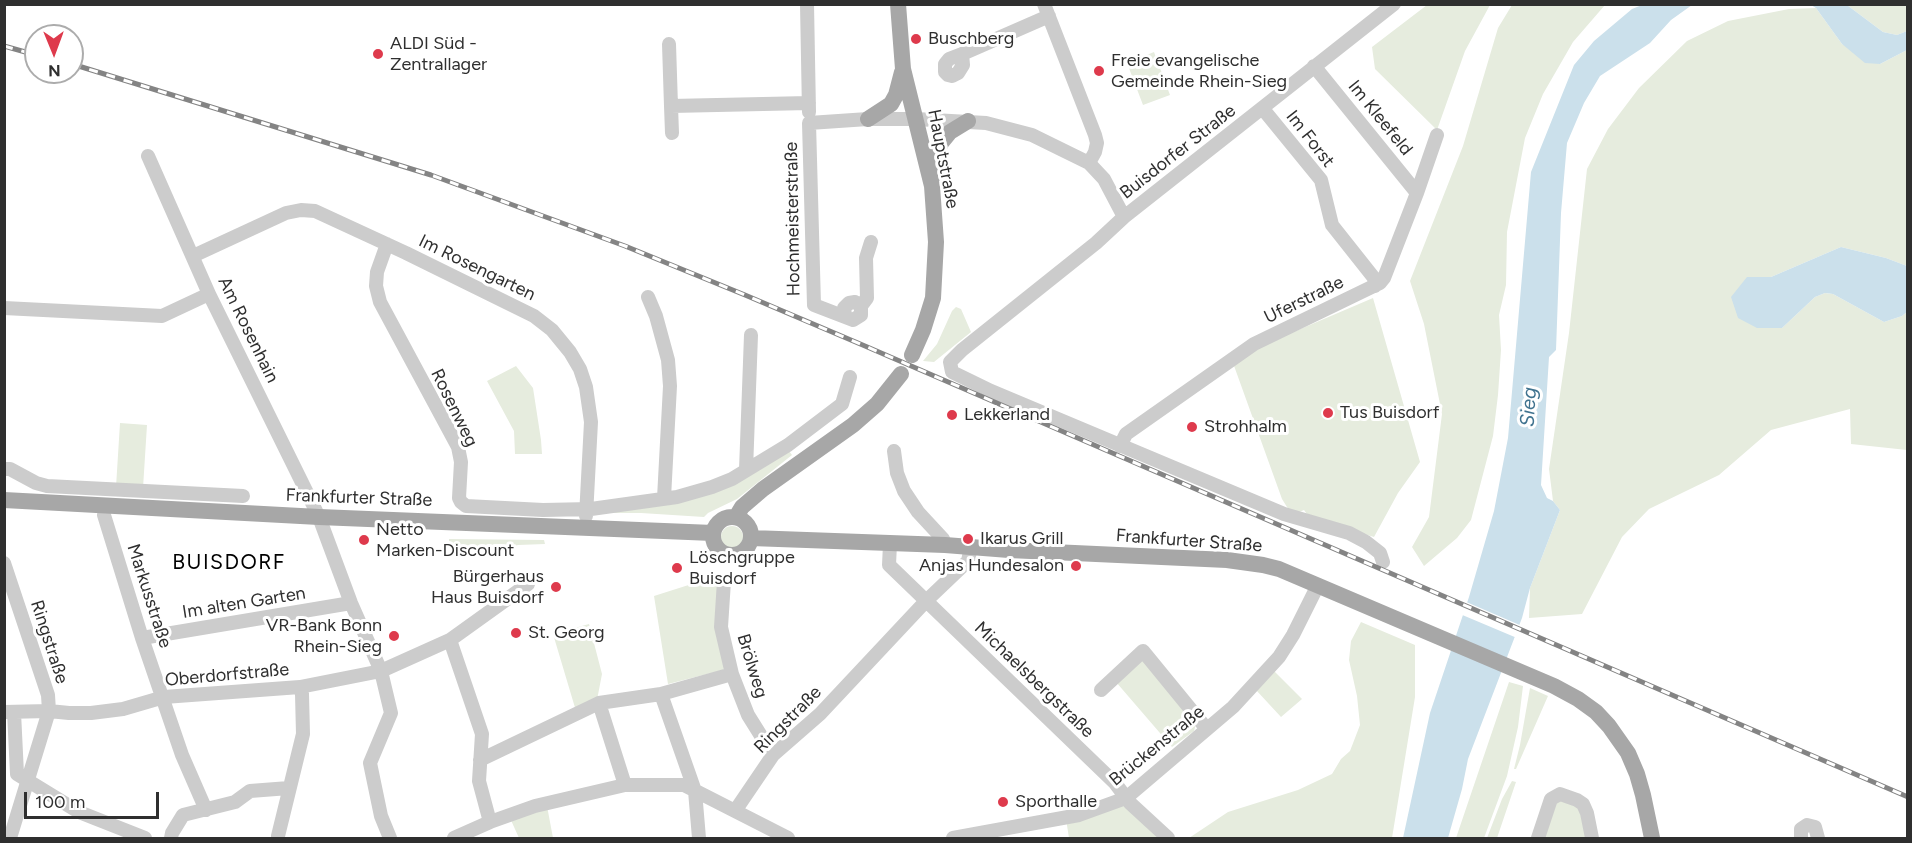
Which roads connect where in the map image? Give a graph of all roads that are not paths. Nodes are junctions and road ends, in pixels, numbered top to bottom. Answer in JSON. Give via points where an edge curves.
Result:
{"nodes":[{"id":1,"x":807,"y":4,"type":"edge"},
{"id":2,"x":898,"y":4,"type":"edge"},
{"id":3,"x":1394,"y":4,"type":"edge"},
{"id":4,"x":1047,"y":10,"type":"edge"},
{"id":5,"x":669,"y":44,"type":"dead end"},
{"id":6,"x":962,"y":54,"type":"dead end"},
{"id":7,"x":1314,"y":66,"type":"junction"},
{"id":8,"x":903,"y":69,"type":"junction"},
{"id":9,"x":809,"y":103,"type":"junction"},
{"id":10,"x":671,"y":106,"type":"junction"},
{"id":11,"x":1263,"y":109,"type":"junction"},
{"id":12,"x":916,"y":118,"type":"junction"},
{"id":13,"x":868,"y":119,"type":"junction"},
{"id":14,"x":968,"y":121,"type":"junction"},
{"id":15,"x":809,"y":123,"type":"junction"},
{"id":16,"x":672,"y":133,"type":"dead end"},
{"id":17,"x":1437,"y":135,"type":"dead end"},
{"id":18,"x":148,"y":156,"type":"dead end"},
{"id":19,"x":1089,"y":163,"type":"junction"},
{"id":20,"x":932,"y":186,"type":"junction"},
{"id":21,"x":1417,"y":193,"type":"junction"},
{"id":22,"x":1124,"y":217,"type":"junction"},
{"id":23,"x":872,"y":242,"type":"dead end"},
{"id":24,"x":387,"y":244,"type":"junction"},
{"id":25,"x":193,"y":255,"type":"junction"},
{"id":26,"x":1376,"y":286,"type":"junction"},
{"id":27,"x":209,"y":294,"type":"junction"},
{"id":28,"x":648,"y":297,"type":"dead end"},
{"id":29,"x":4,"y":308,"type":"edge"},
{"id":30,"x":751,"y":335,"type":"dead end"},
{"id":31,"x":912,"y":355,"type":"dead end"},
{"id":32,"x":901,"y":374,"type":"dead end"},
{"id":33,"x":850,"y":377,"type":"dead end"},
{"id":34,"x":1120,"y":446,"type":"junction"},
{"id":35,"x":894,"y":451,"type":"dead end"},
{"id":36,"x":4,"y":469,"type":"edge"},
{"id":37,"x":746,"y":470,"type":"junction"},
{"id":38,"x":243,"y":496,"type":"dead end"},
{"id":39,"x":663,"y":498,"type":"junction"},
{"id":40,"x":4,"y":500,"type":"edge"},
{"id":41,"x":586,"y":508,"type":"junction"},
{"id":42,"x":104,"y":515,"type":"dead end"},
{"id":43,"x":320,"y":517,"type":"junction"},
{"id":44,"x":736,"y":517,"type":"junction"},
{"id":45,"x":586,"y":527,"type":"junction"},
{"id":46,"x":713,"y":533,"type":"junction"},
{"id":47,"x":752,"y":538,"type":"junction"},
{"id":48,"x":890,"y":544,"type":"junction"},
{"id":49,"x":945,"y":545,"type":"junction"},
{"id":50,"x":970,"y":547,"type":"junction"},
{"id":51,"x":1383,"y":562,"type":"dead end"},
{"id":52,"x":4,"y":563,"type":"edge"},
{"id":53,"x":724,"y":581,"type":"dead end"},
{"id":54,"x":528,"y":584,"type":"dead end"},
{"id":55,"x":1318,"y":585,"type":"junction"},
{"id":56,"x":927,"y":602,"type":"junction"},
{"id":57,"x":351,"y":603,"type":"junction"},
{"id":58,"x":142,"y":638,"type":"junction"},
{"id":59,"x":450,"y":640,"type":"junction"},
{"id":60,"x":381,"y":670,"type":"junction"},
{"id":61,"x":732,"y":674,"type":"junction"},
{"id":62,"x":300,"y":687,"type":"junction"},
{"id":63,"x":1101,"y":690,"type":"dead end"},
{"id":64,"x":661,"y":694,"type":"junction"},
{"id":65,"x":164,"y":697,"type":"junction"},
{"id":66,"x":599,"y":704,"type":"junction"},
{"id":67,"x":49,"y":711,"type":"junction"},
{"id":68,"x":9,"y":712,"type":"edge"},
{"id":69,"x":1206,"y":728,"type":"junction"},
{"id":70,"x":773,"y":755,"type":"junction"},
{"id":71,"x":480,"y":760,"type":"junction"},
{"id":72,"x":29,"y":780,"type":"junction"},
{"id":73,"x":625,"y":785,"type":"junction"},
{"id":74,"x":289,"y":788,"type":"junction"},
{"id":75,"x":695,"y":791,"type":"junction"},
{"id":76,"x":1126,"y":798,"type":"junction"},
{"id":77,"x":206,"y":810,"type":"junction"},
{"id":78,"x":735,"y":811,"type":"junction"},
{"id":79,"x":490,"y":822,"type":"junction"},
{"id":80,"x":10,"y":838,"type":"edge"},
{"id":81,"x":145,"y":838,"type":"edge"},
{"id":82,"x":171,"y":838,"type":"edge"},
{"id":83,"x":279,"y":838,"type":"edge"},
{"id":84,"x":390,"y":838,"type":"edge"},
{"id":85,"x":454,"y":838,"type":"edge"},
{"id":86,"x":699,"y":838,"type":"edge"},
{"id":87,"x":788,"y":838,"type":"edge"},
{"id":88,"x":954,"y":838,"type":"edge"},
{"id":89,"x":1168,"y":838,"type":"edge"},
{"id":90,"x":1538,"y":838,"type":"edge"},
{"id":91,"x":1592,"y":838,"type":"edge"},
{"id":92,"x":1652,"y":838,"type":"edge"},
{"id":93,"x":1801,"y":838,"type":"edge"},
{"id":94,"x":1818,"y":838,"type":"edge"}],
"edges":[{"from":1,"to":9,"type":"street","name":"Hochmeisterstraße"},
{"from":2,"to":8,"type":"main road","name":"Hauptstraße"},
{"from":3,"to":7,"type":"street","name":"Buisdorfer Straße"},
{"from":4,"to":6,"type":"street"},
{"from":4,"to":19,"type":"street","via":[[1095,135],[1097,143]]},
{"from":5,"to":10,"type":"street"},
{"from":7,"to":11,"type":"street","name":"Buisdorfer Straße"},
{"from":7,"to":21,"type":"street","name":"Im Kleefeld"},
{"from":8,"to":12,"type":"main road","name":"Hauptstraße"},
{"from":8,"to":13,"type":"main road","via":[[891,105]]},
{"from":9,"to":10,"type":"street"},
{"from":9,"to":15,"type":"street","name":"Hochmeisterstraße"},
{"from":10,"to":16,"type":"street"},
{"from":11,"to":22,"type":"street","name":"Buisdorfer Straße"},
{"from":11,"to":26,"type":"street","name":"Im Forst","via":[[1321,180],[1332,225],[1374,278]]},
{"from":12,"to":13,"type":"street","name":"Hochmeisterstraße"},
{"from":12,"to":14,"type":"street","name":"Buisdorfer Straße"},
{"from":12,"to":20,"type":"main road","name":"Hauptstraße"},
{"from":13,"to":15,"type":"street","name":"Hochmeisterstraße"},
{"from":14,"to":19,"type":"street","name":"Buisdorfer Straße","via":[[1032,135]]},
{"from":14,"to":20,"type":"main road","via":[[941,142]]},
{"from":15,"to":23,"type":"street","name":"Hochmeisterstraße","via":[[809,307],[845,315],[849,303],[861,306],[867,298],[866,258]]},
{"from":17,"to":21,"type":"street"},
{"from":18,"to":25,"type":"street","name":"Am Rosenhain"},
{"from":19,"to":22,"type":"street","name":"Buisdorfer Straße","via":[[1104,179]]},
{"from":20,"to":31,"type":"main road","name":"Hauptstraße","via":[[936,242],[933,298]]},
{"from":21,"to":26,"type":"street","via":[[1384,278]]},
{"from":22,"to":34,"type":"street","name":"Buisdorfer Straße","via":[[950,362],[952,372],[970,382]]},
{"from":24,"to":25,"type":"street","name":"Im Rosengarten","via":[[326,214],[302,210],[286,213]]},
{"from":24,"to":41,"type":"street","name":"Im Rosengarten","via":[[534,316],[570,352],[580,369],[590,407]]},
{"from":24,"to":41,"type":"street","name":"Rosenweg","via":[[377,272],[380,302],[458,447],[461,502],[466,506],[543,510]]},
{"from":25,"to":27,"type":"street","name":"Am Rosenhain"},
{"from":26,"to":34,"type":"street","name":"Uferstraße","via":[[1254,344],[1126,434]]},
{"from":27,"to":29,"type":"street","via":[[162,316]]},
{"from":27,"to":43,"type":"street","name":"Am Rosenhain"},
{"from":28,"to":39,"type":"street","via":[[668,360],[670,386]]},
{"from":30,"to":37,"type":"street"},
{"from":32,"to":44,"type":"main road","via":[[877,404],[853,425],[763,489]]},
{"from":33,"to":37,"type":"street","name":"Rosenweg","via":[[842,404],[788,445]]},
{"from":34,"to":51,"type":"street","via":[[1284,514],[1348,533],[1380,553]]},
{"from":35,"to":49,"type":"street","via":[[904,491]]},
{"from":36,"to":38,"type":"street","via":[[47,486]]},
{"from":37,"to":39,"type":"street","name":"Rosenweg","via":[[712,487]]},
{"from":39,"to":41,"type":"street","name":"Rosenweg"},
{"from":40,"to":43,"type":"main road","name":"Frankfurter Straße"},
{"from":41,"to":45,"type":"street","name":"Im Rosengarten"},
{"from":42,"to":58,"type":"street","name":"Markusstraße"},
{"from":43,"to":45,"type":"main road","name":"Frankfurter Straße"},
{"from":43,"to":57,"type":"street","name":"Am Rosenhain"},
{"from":44,"to":46,"type":"main road","via":[[718,522]]},
{"from":44,"to":47,"type":"main road","via":[[746,522]]},
{"from":45,"to":46,"type":"main road","name":"Frankfurter Straße"},
{"from":46,"to":47,"type":"main road","via":[[718,549],[728,555],[741,554]]},
{"from":47,"to":48,"type":"main road","name":"Frankfurter Straße"},
{"from":48,"to":49,"type":"main road","name":"Frankfurter Straße"},
{"from":48,"to":56,"type":"street","name":"Michaelsbergstraße","via":[[889,565]]},
{"from":49,"to":50,"type":"main road","name":"Frankfurter Straße"},
{"from":50,"to":55,"type":"main road","name":"Frankfurter Straße","via":[[1227,560],[1279,569]]},
{"from":50,"to":56,"type":"street","name":"Ringstraße","via":[[968,561]]},
{"from":52,"to":67,"type":"street","name":"Ringstraße","via":[[48,695]]},
{"from":53,"to":61,"type":"street","name":"Brölweg","via":[[721,627]]},
{"from":54,"to":59,"type":"street","name":"Oberdorfstraße"},
{"from":55,"to":69,"type":"street","name":"Brückenstraße","via":[[1279,657],[1233,707]]},
{"from":55,"to":92,"type":"main road","name":"Frankfurter Straße","via":[[1540,680],[1596,712],[1628,753],[1643,795]]},
{"from":56,"to":70,"type":"street","name":"Ringstraße","via":[[820,714]]},
{"from":56,"to":76,"type":"street","name":"Michaelsbergstraße"},
{"from":57,"to":58,"type":"street","name":"Im alten Garten"},
{"from":57,"to":60,"type":"street","name":"Am Rosenhain"},
{"from":58,"to":65,"type":"street","name":"Markusstraße"},
{"from":59,"to":60,"type":"street","name":"Oberdorfstraße"},
{"from":59,"to":71,"type":"street","via":[[482,734]]},
{"from":60,"to":62,"type":"street","name":"Oberdorfstraße"},
{"from":60,"to":84,"type":"street","name":"Am Rosenhain","via":[[391,713],[370,763],[381,816]]},
{"from":61,"to":64,"type":"street"},
{"from":61,"to":70,"type":"street","name":"Brölweg","via":[[748,715]]},
{"from":62,"to":65,"type":"street","name":"Oberdorfstraße"},
{"from":62,"to":74,"type":"street","via":[[303,734]]},
{"from":63,"to":69,"type":"street","via":[[1143,651]]},
{"from":64,"to":66,"type":"street"},
{"from":64,"to":75,"type":"street"},
{"from":65,"to":67,"type":"street","name":"Oberdorfstraße","via":[[91,713]]},
{"from":65,"to":77,"type":"street","name":"Markusstraße","via":[[182,755]]},
{"from":66,"to":71,"type":"street"},
{"from":66,"to":73,"type":"street"},
{"from":67,"to":68,"type":"street","name":"Oberdorfstraße"},
{"from":67,"to":72,"type":"street","name":"Ringstraße"},
{"from":68,"to":72,"type":"street","via":[[17,774]]},
{"from":69,"to":76,"type":"street","name":"Brückenstraße"},
{"from":70,"to":78,"type":"street","name":"Ringstraße"},
{"from":71,"to":79,"type":"street","via":[[479,781]]},
{"from":72,"to":80,"type":"street","name":"Ringstraße"},
{"from":72,"to":81,"type":"street","via":[[79,812]]},
{"from":73,"to":75,"type":"street","via":[[684,785]]},
{"from":73,"to":79,"type":"street"},
{"from":74,"to":77,"type":"street","via":[[250,791],[235,802]]},
{"from":74,"to":83,"type":"street"},
{"from":75,"to":78,"type":"street"},
{"from":75,"to":86,"type":"street"},
{"from":76,"to":88,"type":"street","name":"Brückenstraße","via":[[1078,815]]},
{"from":76,"to":89,"type":"street","name":"Michaelsbergstraße"},
{"from":77,"to":82,"type":"street","via":[[183,815]]},
{"from":78,"to":87,"type":"street"},
{"from":79,"to":85,"type":"street"},
{"from":90,"to":91,"type":"street","via":[[1551,799],[1560,794],[1583,804]]},
{"from":93,"to":94,"type":"street","via":[[1801,830],[1807,825],[1815,827]]}]}
